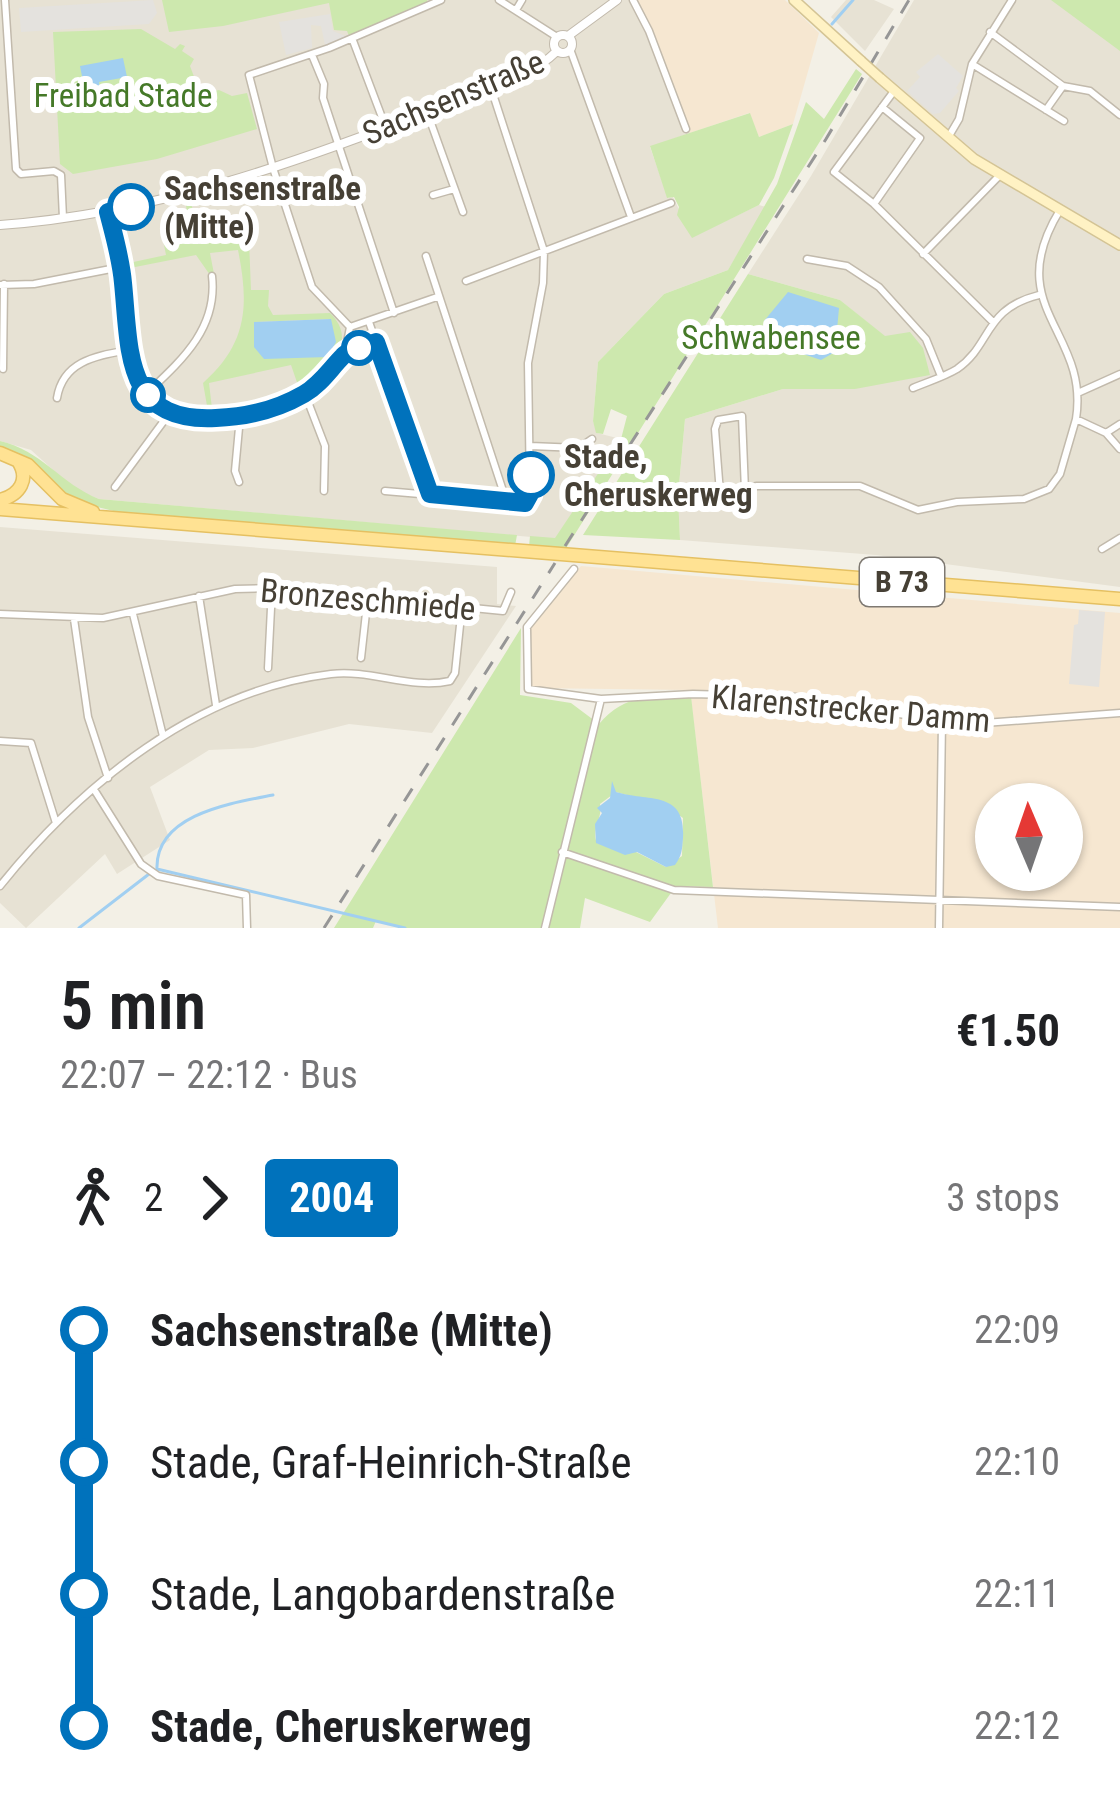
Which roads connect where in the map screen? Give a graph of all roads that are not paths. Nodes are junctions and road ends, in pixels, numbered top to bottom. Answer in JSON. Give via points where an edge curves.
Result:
{"nodes":[{"id":1,"x":5,"y":0,"type":"edge"},
{"id":2,"x":441,"y":0,"type":"edge"},
{"id":3,"x":499,"y":0,"type":"edge"},
{"id":4,"x":523,"y":0,"type":"edge"},
{"id":5,"x":616,"y":0,"type":"edge"},
{"id":6,"x":633,"y":0,"type":"edge"},
{"id":7,"x":794,"y":0,"type":"edge"},
{"id":8,"x":1012,"y":0,"type":"edge"},
{"id":9,"x":516,"y":10,"type":"junction"},
{"id":10,"x":3,"y":17,"type":"edge"},
{"id":11,"x":3,"y":28,"type":"edge"},
{"id":12,"x":990,"y":32,"type":"junction"},
{"id":13,"x":568,"y":36,"type":"junction"},
{"id":14,"x":556,"y":37,"type":"junction"},
{"id":15,"x":352,"y":38,"type":"junction"},
{"id":16,"x":570,"y":49,"type":"junction"},
{"id":17,"x":557,"y":51,"type":"junction"},
{"id":18,"x":312,"y":54,"type":"junction"},
{"id":19,"x":972,"y":64,"type":"junction"},
{"id":20,"x":491,"y":86,"type":"junction"},
{"id":21,"x":1063,"y":86,"type":"junction"},
{"id":22,"x":894,"y":91,"type":"junction"},
{"id":23,"x":882,"y":107,"type":"junction"},
{"id":24,"x":1046,"y":110,"type":"junction"},
{"id":25,"x":427,"y":112,"type":"junction"},
{"id":26,"x":1120,"y":115,"type":"edge"},
{"id":27,"x":1064,"y":121,"type":"dead end"},
{"id":28,"x":386,"y":128,"type":"junction"},
{"id":29,"x":686,"y":129,"type":"dead end"},
{"id":30,"x":947,"y":139,"type":"junction"},
{"id":31,"x":340,"y":145,"type":"junction"},
{"id":32,"x":273,"y":168,"type":"junction"},
{"id":33,"x":1000,"y":175,"type":"junction"},
{"id":34,"x":454,"y":189,"type":"junction"},
{"id":35,"x":433,"y":195,"type":"dead end"},
{"id":36,"x":671,"y":203,"type":"dead end"},
{"id":37,"x":874,"y":204,"type":"junction"},
{"id":38,"x":1060,"y":210,"type":"junction"},
{"id":39,"x":108,"y":212,"type":"junction"},
{"id":40,"x":463,"y":212,"type":"dead end"},
{"id":41,"x":631,"y":217,"type":"junction"},
{"id":42,"x":63,"y":218,"type":"junction"},
{"id":43,"x":0,"y":225,"type":"edge"},
{"id":44,"x":1120,"y":244,"type":"edge"},
{"id":45,"x":544,"y":251,"type":"junction"},
{"id":46,"x":923,"y":254,"type":"junction"},
{"id":47,"x":426,"y":256,"type":"dead end"},
{"id":48,"x":807,"y":259,"type":"dead end"},
{"id":49,"x":121,"y":267,"type":"junction"},
{"id":50,"x":212,"y":276,"type":"dead end"},
{"id":51,"x":466,"y":281,"type":"dead end"},
{"id":52,"x":2,"y":285,"type":"edge"},
{"id":53,"x":1039,"y":295,"type":"junction"},
{"id":54,"x":437,"y":297,"type":"junction"},
{"id":55,"x":394,"y":313,"type":"junction"},
{"id":56,"x":369,"y":322,"type":"junction"},
{"id":57,"x":994,"y":323,"type":"junction"},
{"id":58,"x":350,"y":327,"type":"junction"},
{"id":59,"x":128,"y":350,"type":"junction"},
{"id":60,"x":3,"y":369,"type":"dead end"},
{"id":61,"x":1120,"y":374,"type":"edge"},
{"id":62,"x":940,"y":376,"type":"junction"},
{"id":63,"x":913,"y":388,"type":"dead end"},
{"id":64,"x":1080,"y":392,"type":"junction"},
{"id":65,"x":147,"y":394,"type":"junction"},
{"id":66,"x":305,"y":394,"type":"junction"},
{"id":67,"x":57,"y":398,"type":"dead end"},
{"id":68,"x":169,"y":414,"type":"junction"},
{"id":69,"x":240,"y":418,"type":"junction"},
{"id":70,"x":1076,"y":419,"type":"junction"},
{"id":71,"x":1120,"y":424,"type":"edge"},
{"id":72,"x":1106,"y":433,"type":"junction"},
{"id":73,"x":592,"y":439,"type":"dead end"},
{"id":74,"x":530,"y":446,"type":"junction"},
{"id":75,"x":1120,"y":449,"type":"edge"},
{"id":76,"x":0,"y":453,"type":"edge"},
{"id":77,"x":17,"y":460,"type":"junction"},
{"id":78,"x":239,"y":482,"type":"dead end"},
{"id":79,"x":115,"y":487,"type":"dead end"},
{"id":80,"x":385,"y":490,"type":"dead end"},
{"id":81,"x":325,"y":491,"type":"dead end"},
{"id":82,"x":745,"y":491,"type":"junction"},
{"id":83,"x":430,"y":494,"type":"junction"},
{"id":84,"x":506,"y":500,"type":"junction"},
{"id":85,"x":0,"y":505,"type":"edge"},
{"id":86,"x":111,"y":519,"type":"junction"},
{"id":87,"x":1120,"y":538,"type":"edge"},
{"id":88,"x":1102,"y":549,"type":"dead end"},
{"id":89,"x":574,"y":569,"type":"dead end"},
{"id":90,"x":272,"y":588,"type":"junction"},
{"id":91,"x":511,"y":592,"type":"dead end"},
{"id":92,"x":368,"y":595,"type":"junction"},
{"id":93,"x":199,"y":596,"type":"junction"},
{"id":94,"x":1120,"y":599,"type":"edge"},
{"id":95,"x":462,"y":606,"type":"junction"},
{"id":96,"x":0,"y":614,"type":"edge"},
{"id":97,"x":133,"y":614,"type":"junction"},
{"id":98,"x":74,"y":619,"type":"junction"},
{"id":99,"x":361,"y":658,"type":"dead end"},
{"id":100,"x":268,"y":668,"type":"dead end"},
{"id":101,"x":601,"y":699,"type":"junction"},
{"id":102,"x":216,"y":706,"type":"junction"},
{"id":103,"x":1120,"y":713,"type":"edge"},
{"id":104,"x":942,"y":722,"type":"junction"},
{"id":105,"x":164,"y":736,"type":"junction"},
{"id":106,"x":0,"y":741,"type":"edge"},
{"id":107,"x":108,"y":778,"type":"junction"},
{"id":108,"x":95,"y":791,"type":"junction"},
{"id":109,"x":56,"y":823,"type":"junction"},
{"id":110,"x":562,"y":852,"type":"junction"},
{"id":111,"x":0,"y":886,"type":"edge"},
{"id":112,"x":939,"y":900,"type":"junction"},
{"id":113,"x":1120,"y":907,"type":"edge"},
{"id":114,"x":247,"y":928,"type":"edge"},
{"id":115,"x":545,"y":928,"type":"edge"},
{"id":116,"x":939,"y":928,"type":"edge"}],
"edges":[{"from":1,"to":10,"type":"street"},
{"from":2,"to":15,"type":"street"},
{"from":3,"to":9,"type":"street"},
{"from":4,"to":9,"type":"street"},
{"from":5,"to":13,"type":"street","name":"Sachsenstraße"},
{"from":6,"to":29,"type":"street"},
{"from":7,"to":22,"type":"main road","bridge":true},
{"from":8,"to":12,"type":"street"},
{"from":9,"to":14,"type":"street"},
{"from":10,"to":11,"type":"street"},
{"from":11,"to":42,"type":"street","via":[[16,170],[61,175]]},
{"from":12,"to":19,"type":"street"},
{"from":12,"to":21,"type":"street"},
{"from":13,"to":14,"type":"street"},
{"from":13,"to":16,"type":"street"},
{"from":14,"to":17,"type":"street"},
{"from":15,"to":18,"type":"street"},
{"from":15,"to":28,"type":"street"},
{"from":16,"to":17,"type":"street"},
{"from":16,"to":41,"type":"street"},
{"from":17,"to":20,"type":"street","name":"Sachsenstraße"},
{"from":18,"to":31,"type":"street"},
{"from":18,"to":32,"type":"street","via":[[251,71]]},
{"from":19,"to":24,"type":"street"},
{"from":19,"to":30,"type":"street"},
{"from":20,"to":25,"type":"street","name":"Sachsenstraße"},
{"from":20,"to":45,"type":"street"},
{"from":21,"to":24,"type":"street"},
{"from":21,"to":26,"type":"street","via":[[1090,91]]},
{"from":22,"to":23,"type":"street"},
{"from":22,"to":30,"type":"main road"},
{"from":23,"to":37,"type":"street","via":[[920,138]]},
{"from":23,"to":37,"type":"street","via":[[833,172]]},
{"from":24,"to":27,"type":"street"},
{"from":25,"to":28,"type":"street","name":"Sachsenstraße"},
{"from":25,"to":34,"type":"street"},
{"from":28,"to":31,"type":"street","name":"Sachsenstraße"},
{"from":30,"to":33,"type":"main road"},
{"from":31,"to":32,"type":"street","name":"Sachsenstraße"},
{"from":31,"to":55,"type":"street"},
{"from":32,"to":39,"type":"street","name":"Sachsenstraße"},
{"from":32,"to":58,"type":"street","via":[[312,287]]},
{"from":33,"to":38,"type":"main road"},
{"from":33,"to":46,"type":"street"},
{"from":34,"to":35,"type":"street"},
{"from":34,"to":40,"type":"street"},
{"from":36,"to":41,"type":"street"},
{"from":37,"to":46,"type":"street"},
{"from":38,"to":44,"type":"main road"},
{"from":38,"to":53,"type":"street","via":[[1039,254]]},
{"from":39,"to":42,"type":"street","name":"Sachsenstraße"},
{"from":39,"to":49,"type":"street"},
{"from":41,"to":45,"type":"street"},
{"from":42,"to":43,"type":"street","name":"Sachsenstraße"},
{"from":45,"to":51,"type":"street"},
{"from":45,"to":74,"type":"street","via":[[529,363]]},
{"from":46,"to":57,"type":"street"},
{"from":47,"to":54,"type":"street"},
{"from":48,"to":62,"type":"street","via":[[847,266],[878,287],[926,339]]},
{"from":49,"to":52,"type":"street"},
{"from":49,"to":59,"type":"street"},
{"from":50,"to":65,"type":"street","via":[[202,332]]},
{"from":52,"to":60,"type":"street"},
{"from":53,"to":57,"type":"street"},
{"from":53,"to":64,"type":"street"},
{"from":54,"to":55,"type":"street"},
{"from":54,"to":84,"type":"street"},
{"from":55,"to":56,"type":"street"},
{"from":56,"to":58,"type":"street"},
{"from":56,"to":83,"type":"street"},
{"from":57,"to":62,"type":"street","via":[[969,358]]},
{"from":58,"to":66,"type":"street","via":[[333,371]]},
{"from":59,"to":65,"type":"street"},
{"from":59,"to":67,"type":"street","via":[[69,368]]},
{"from":61,"to":64,"type":"street"},
{"from":62,"to":63,"type":"street"},
{"from":64,"to":70,"type":"street"},
{"from":65,"to":68,"type":"street"},
{"from":66,"to":69,"type":"street"},
{"from":66,"to":81,"type":"street","via":[[325,446]]},
{"from":68,"to":69,"type":"street"},
{"from":68,"to":79,"type":"street"},
{"from":69,"to":78,"type":"street"},
{"from":70,"to":72,"type":"street"},
{"from":70,"to":82,"type":"street","via":[[1060,473],[1049,489],[1024,500],[918,510],[860,486]]},
{"from":71,"to":72,"type":"street"},
{"from":72,"to":75,"type":"street"},
{"from":73,"to":74,"type":"street","via":[[579,448]]},
{"from":74,"to":84,"type":"street","via":[[530,494],[525,503]]},
{"from":76,"to":77,"type":"main road"},
{"from":77,"to":85,"type":"main road","via":[[22,486]]},
{"from":77,"to":86,"type":"main road","via":[[62,499]]},
{"from":80,"to":83,"type":"street"},
{"from":82,"to":82,"type":"street","via":[[717,488],[718,420],[742,416]]},
{"from":83,"to":84,"type":"street"},
{"from":85,"to":86,"type":"main road","number":"B 73"},
{"from":86,"to":94,"type":"main road","number":"B 73"},
{"from":87,"to":88,"type":"street"},
{"from":89,"to":101,"type":"street","name":"Klarenstrecker Damm","via":[[527,627],[528,688]]},
{"from":90,"to":92,"type":"street","name":"Bronzeschmiede"},
{"from":90,"to":93,"type":"street","name":"Bronzeschmiede"},
{"from":90,"to":100,"type":"street"},
{"from":91,"to":95,"type":"street","name":"Bronzeschmiede","via":[[503,611]]},
{"from":92,"to":95,"type":"street","name":"Bronzeschmiede"},
{"from":92,"to":99,"type":"street"},
{"from":93,"to":97,"type":"street","name":"Bronzeschmiede"},
{"from":93,"to":102,"type":"street"},
{"from":95,"to":102,"type":"street","via":[[454,676],[438,683],[332,674]]},
{"from":96,"to":98,"type":"street","name":"Bronzeschmiede"},
{"from":97,"to":98,"type":"street","name":"Bronzeschmiede"},
{"from":97,"to":105,"type":"street"},
{"from":98,"to":107,"type":"street","via":[[88,717]]},
{"from":101,"to":104,"type":"street","name":"Klarenstrecker Damm","via":[[795,697]]},
{"from":101,"to":110,"type":"street"},
{"from":102,"to":105,"type":"street"},
{"from":103,"to":104,"type":"street","name":"Klarenstrecker Damm"},
{"from":104,"to":112,"type":"street"},
{"from":105,"to":107,"type":"street"},
{"from":106,"to":109,"type":"street","via":[[31,743]]},
{"from":107,"to":108,"type":"street"},
{"from":108,"to":109,"type":"street"},
{"from":108,"to":114,"type":"street","via":[[158,876],[246,895]]},
{"from":109,"to":111,"type":"street"},
{"from":110,"to":112,"type":"street","via":[[665,889]]},
{"from":110,"to":115,"type":"street"},
{"from":112,"to":113,"type":"street"},
{"from":112,"to":116,"type":"street"}]}
